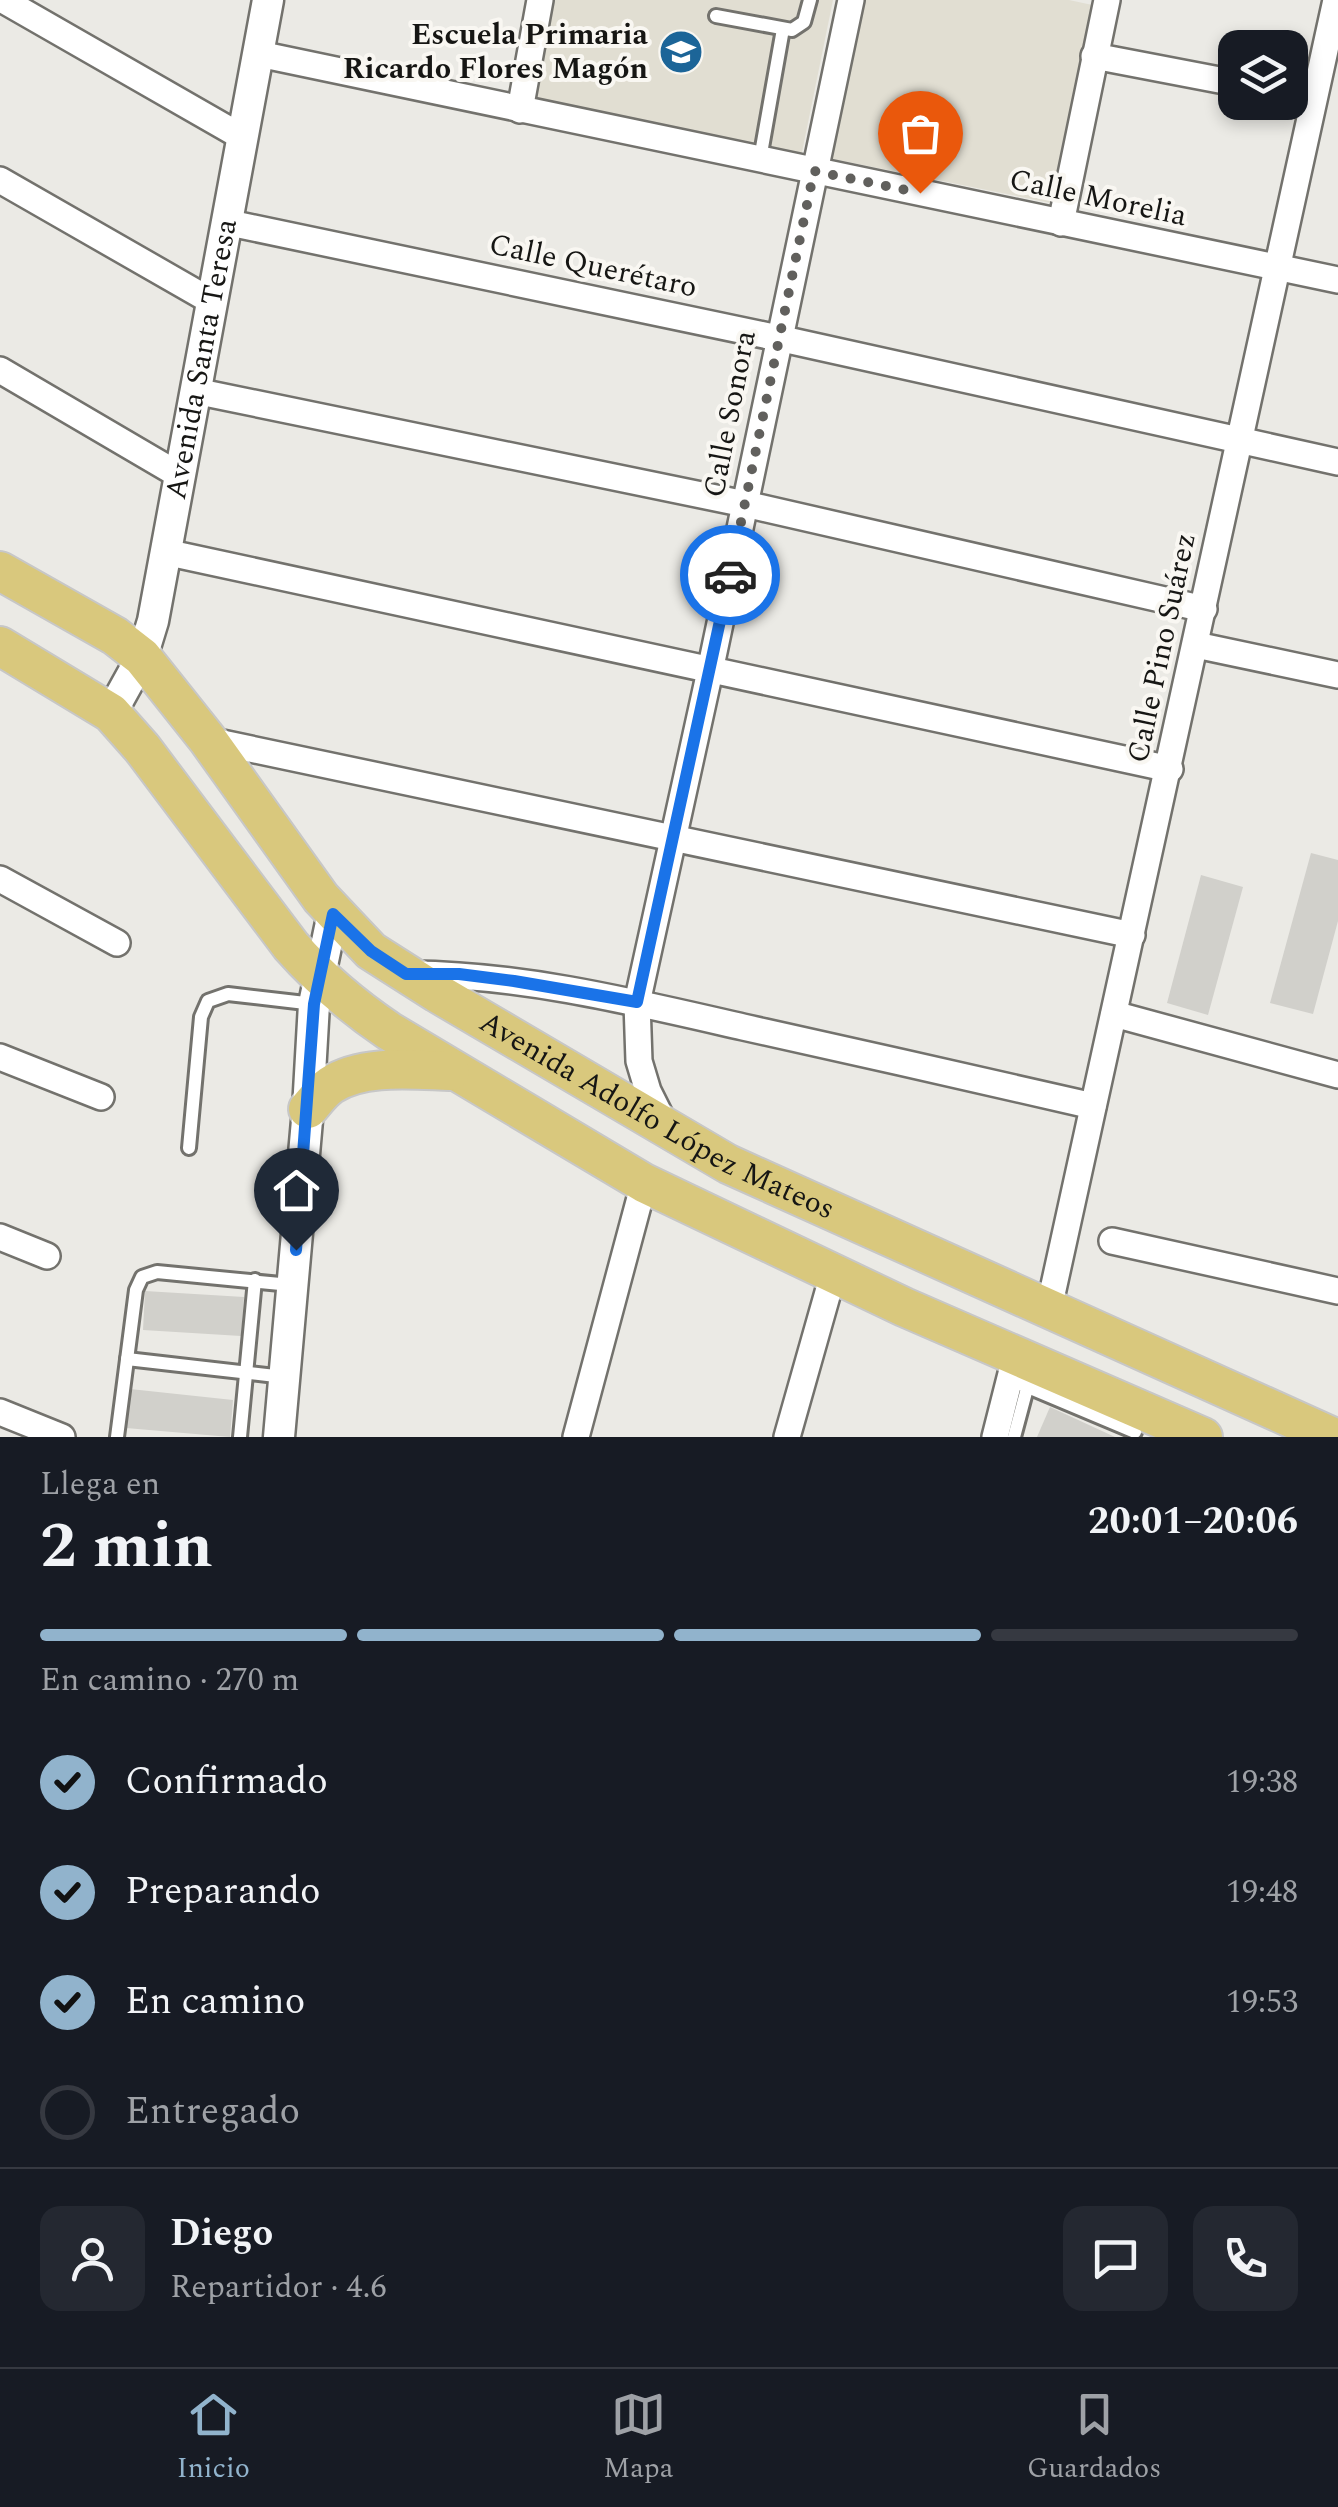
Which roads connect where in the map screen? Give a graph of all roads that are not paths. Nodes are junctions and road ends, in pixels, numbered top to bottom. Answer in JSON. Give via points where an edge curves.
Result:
{"nodes":[{"id":1,"x":3,"y":0,"type":"edge"},
{"id":2,"x":268,"y":0,"type":"edge"},
{"id":3,"x":540,"y":0,"type":"edge"},
{"id":4,"x":810,"y":0,"type":"edge"},
{"id":5,"x":850,"y":0,"type":"edge"},
{"id":6,"x":1107,"y":0,"type":"edge"},
{"id":7,"x":1336,"y":1,"type":"edge"},
{"id":8,"x":716,"y":16,"type":"dead end"},
{"id":9,"x":783,"y":30,"type":"junction"},
{"id":10,"x":258,"y":54,"type":"junction"},
{"id":11,"x":1331,"y":54,"type":"edge"},
{"id":12,"x":1094,"y":56,"type":"junction"},
{"id":13,"x":1218,"y":80,"type":"edge"},
{"id":14,"x":1308,"y":87,"type":"edge"},
{"id":15,"x":520,"y":110,"type":"junction"},
{"id":16,"x":1299,"y":120,"type":"edge"},
{"id":17,"x":242,"y":137,"type":"junction"},
{"id":18,"x":760,"y":160,"type":"junction"},
{"id":19,"x":814,"y":171,"type":"junction"},
{"id":20,"x":0,"y":180,"type":"edge"},
{"id":21,"x":226,"y":222,"type":"junction"},
{"id":22,"x":1061,"y":223,"type":"junction"},
{"id":23,"x":1278,"y":269,"type":"junction"},
{"id":24,"x":1338,"y":280,"type":"edge"},
{"id":25,"x":211,"y":302,"type":"junction"},
{"id":26,"x":778,"y":338,"type":"junction"},
{"id":27,"x":0,"y":370,"type":"edge"},
{"id":28,"x":195,"y":391,"type":"junction"},
{"id":29,"x":1240,"y":440,"type":"junction"},
{"id":30,"x":1338,"y":462,"type":"edge"},
{"id":31,"x":178,"y":475,"type":"junction"},
{"id":32,"x":745,"y":504,"type":"junction"},
{"id":33,"x":165,"y":552,"type":"junction"},
{"id":34,"x":0,"y":571,"type":"edge"},
{"id":35,"x":1204,"y":609,"type":"junction"},
{"id":36,"x":0,"y":646,"type":"edge"},
{"id":37,"x":1196,"y":646,"type":"junction"},
{"id":38,"x":142,"y":657,"type":"junction"},
{"id":39,"x":710,"y":671,"type":"junction"},
{"id":40,"x":1338,"y":675,"type":"edge"},
{"id":41,"x":110,"y":713,"type":"junction"},
{"id":42,"x":208,"y":740,"type":"junction"},
{"id":43,"x":1170,"y":768,"type":"junction"},
{"id":44,"x":674,"y":836,"type":"junction"},
{"id":45,"x":0,"y":879,"type":"edge"},
{"id":46,"x":333,"y":914,"type":"junction"},
{"id":47,"x":1132,"y":936,"type":"junction"},
{"id":48,"x":117,"y":943,"type":"dead end"},
{"id":49,"x":406,"y":974,"type":"junction"},
{"id":50,"x":316,"y":990,"type":"junction"},
{"id":51,"x":637,"y":1002,"type":"junction"},
{"id":52,"x":1114,"y":1014,"type":"junction"},
{"id":53,"x":0,"y":1056,"type":"edge"},
{"id":54,"x":450,"y":1070,"type":"junction"},
{"id":55,"x":1338,"y":1075,"type":"edge"},
{"id":56,"x":101,"y":1097,"type":"dead end"},
{"id":57,"x":1093,"y":1106,"type":"junction"},
{"id":58,"x":308,"y":1109,"type":"junction"},
{"id":59,"x":668,"y":1130,"type":"junction"},
{"id":60,"x":189,"y":1148,"type":"dead end"},
{"id":61,"x":644,"y":1183,"type":"junction"},
{"id":62,"x":0,"y":1237,"type":"edge"},
{"id":63,"x":1112,"y":1241,"type":"dead end"},
{"id":64,"x":926,"y":1251,"type":"junction"},
{"id":65,"x":47,"y":1256,"type":"dead end"},
{"id":66,"x":834,"y":1272,"type":"junction"},
{"id":67,"x":255,"y":1280,"type":"junction"},
{"id":68,"x":293,"y":1285,"type":"junction"},
{"id":69,"x":1338,"y":1291,"type":"edge"},
{"id":70,"x":904,"y":1307,"type":"junction"},
{"id":71,"x":1049,"y":1308,"type":"junction"},
{"id":72,"x":128,"y":1359,"type":"junction"},
{"id":73,"x":1022,"y":1371,"type":"junction"},
{"id":74,"x":248,"y":1372,"type":"junction"},
{"id":75,"x":286,"y":1377,"type":"junction"},
{"id":76,"x":0,"y":1412,"type":"edge"},
{"id":77,"x":1137,"y":1427,"type":"edge"},
{"id":78,"x":62,"y":1437,"type":"edge"},
{"id":79,"x":116,"y":1437,"type":"edge"},
{"id":80,"x":240,"y":1437,"type":"edge"},
{"id":81,"x":279,"y":1437,"type":"edge"},
{"id":82,"x":576,"y":1437,"type":"edge"},
{"id":83,"x":788,"y":1437,"type":"edge"},
{"id":84,"x":995,"y":1437,"type":"edge"},
{"id":85,"x":1014,"y":1437,"type":"edge"},
{"id":86,"x":1203,"y":1437,"type":"edge"},
{"id":87,"x":1333,"y":1437,"type":"edge"}],
"edges":[{"from":1,"to":17,"type":"street"},
{"from":2,"to":10,"type":"street","name":"Avenida Santa Teresa"},
{"from":3,"to":15,"type":"street"},
{"from":4,"to":9,"type":"lane","via":[[804,22]]},
{"from":5,"to":19,"type":"street","name":"Calle Sonora"},
{"from":6,"to":12,"type":"street"},
{"from":7,"to":11,"type":"street","name":"Calle Pino Suárez"},
{"from":8,"to":9,"type":"lane"},
{"from":9,"to":18,"type":"lane"},
{"from":10,"to":15,"type":"street","name":"Calle Morelia"},
{"from":10,"to":17,"type":"street","name":"Avenida Santa Teresa"},
{"from":11,"to":14,"type":"street","name":"Calle Pino Suárez"},
{"from":12,"to":13,"type":"street"},
{"from":12,"to":22,"type":"street"},
{"from":15,"to":18,"type":"street","name":"Calle Morelia"},
{"from":16,"to":23,"type":"street","name":"Calle Pino Suárez"},
{"from":17,"to":21,"type":"street","name":"Avenida Santa Teresa"},
{"from":18,"to":19,"type":"street","name":"Calle Morelia"},
{"from":19,"to":22,"type":"street","name":"Calle Morelia"},
{"from":19,"to":26,"type":"street","name":"Calle Sonora"},
{"from":20,"to":25,"type":"street"},
{"from":21,"to":25,"type":"street","name":"Avenida Santa Teresa"},
{"from":21,"to":26,"type":"street","name":"Calle Querétaro"},
{"from":22,"to":23,"type":"street","name":"Calle Morelia"},
{"from":23,"to":24,"type":"street","name":"Calle Morelia"},
{"from":23,"to":29,"type":"street","name":"Calle Pino Suárez"},
{"from":25,"to":28,"type":"street","name":"Avenida Santa Teresa"},
{"from":26,"to":29,"type":"street","name":"Calle Querétaro"},
{"from":26,"to":32,"type":"street","name":"Calle Sonora"},
{"from":27,"to":31,"type":"street"},
{"from":28,"to":31,"type":"street","name":"Avenida Santa Teresa"},
{"from":28,"to":32,"type":"street"},
{"from":29,"to":30,"type":"street","name":"Calle Querétaro"},
{"from":29,"to":35,"type":"street","name":"Calle Pino Suárez"},
{"from":31,"to":33,"type":"street","name":"Avenida Santa Teresa"},
{"from":32,"to":35,"type":"street"},
{"from":32,"to":39,"type":"street","name":"Calle Sonora"},
{"from":33,"to":38,"type":"street","name":"Avenida Santa Teresa"},
{"from":33,"to":39,"type":"street"},
{"from":34,"to":38,"type":"main road","name":"Avenida Adolfo López Mateos"},
{"from":35,"to":37,"type":"street","name":"Calle Pino Suárez"},
{"from":36,"to":41,"type":"main road","name":"Avenida Adolfo López Mateos"},
{"from":37,"to":40,"type":"street"},
{"from":37,"to":43,"type":"street","name":"Calle Pino Suárez"},
{"from":38,"to":41,"type":"street","name":"Avenida Santa Teresa"},
{"from":38,"to":42,"type":"main road","name":"Avenida Adolfo López Mateos"},
{"from":39,"to":43,"type":"street"},
{"from":39,"to":44,"type":"street","name":"Calle Sonora"},
{"from":41,"to":50,"type":"main road","name":"Avenida Adolfo López Mateos","via":[[265,912]]},
{"from":42,"to":44,"type":"street"},
{"from":42,"to":46,"type":"main road","name":"Avenida Adolfo López Mateos"},
{"from":43,"to":47,"type":"street","name":"Calle Pino Suárez"},
{"from":44,"to":47,"type":"street"},
{"from":44,"to":51,"type":"street","name":"Calle Sonora"},
{"from":45,"to":48,"type":"street"},
{"from":46,"to":49,"type":"main road","name":"Avenida Adolfo López Mateos"},
{"from":46,"to":50,"type":"street"},
{"from":47,"to":52,"type":"street","name":"Calle Pino Suárez"},
{"from":49,"to":51,"type":"street","via":[[459,974]]},
{"from":49,"to":59,"type":"main road","name":"Avenida Adolfo López Mateos"},
{"from":50,"to":54,"type":"main road","name":"Avenida Adolfo López Mateos"},
{"from":50,"to":58,"type":"street"},
{"from":50,"to":60,"type":"lane","via":[[228,994],[208,1002],[201,1017]]},
{"from":51,"to":57,"type":"street"},
{"from":51,"to":59,"type":"street","name":"Calle Sonora","via":[[640,1061]]},
{"from":52,"to":55,"type":"street"},
{"from":52,"to":57,"type":"street","name":"Calle Pino Suárez"},
{"from":53,"to":56,"type":"street"},
{"from":54,"to":58,"type":"main road","via":[[348,1078]]},
{"from":54,"to":61,"type":"main road","name":"Avenida Adolfo López Mateos"},
{"from":57,"to":71,"type":"street","name":"Calle Pino Suárez"},
{"from":58,"to":68,"type":"street"},
{"from":59,"to":64,"type":"main road","name":"Avenida Adolfo López Mateos","via":[[728,1164]]},
{"from":61,"to":66,"type":"main road","name":"Avenida Adolfo López Mateos"},
{"from":61,"to":82,"type":"street"},
{"from":62,"to":65,"type":"street"},
{"from":63,"to":69,"type":"street"},
{"from":64,"to":70,"type":"main road"},
{"from":64,"to":71,"type":"main road","name":"Avenida Adolfo López Mateos"},
{"from":66,"to":70,"type":"main road","name":"Avenida Adolfo López Mateos"},
{"from":66,"to":83,"type":"street"},
{"from":67,"to":68,"type":"lane"},
{"from":67,"to":72,"type":"lane","via":[[148,1274],[136,1290]]},
{"from":67,"to":74,"type":"lane"},
{"from":68,"to":75,"type":"street"},
{"from":70,"to":73,"type":"main road","name":"Avenida Adolfo López Mateos"},
{"from":71,"to":87,"type":"main road","name":"Avenida Adolfo López Mateos"},
{"from":72,"to":74,"type":"lane"},
{"from":72,"to":79,"type":"lane"},
{"from":73,"to":77,"type":"main road","name":"Avenida Adolfo López Mateos"},
{"from":73,"to":84,"type":"street"},
{"from":73,"to":85,"type":"lane"},
{"from":74,"to":75,"type":"lane"},
{"from":74,"to":80,"type":"lane"},
{"from":75,"to":81,"type":"street"},
{"from":76,"to":78,"type":"street"},
{"from":77,"to":86,"type":"main road","name":"Avenida Adolfo López Mateos"}]}
